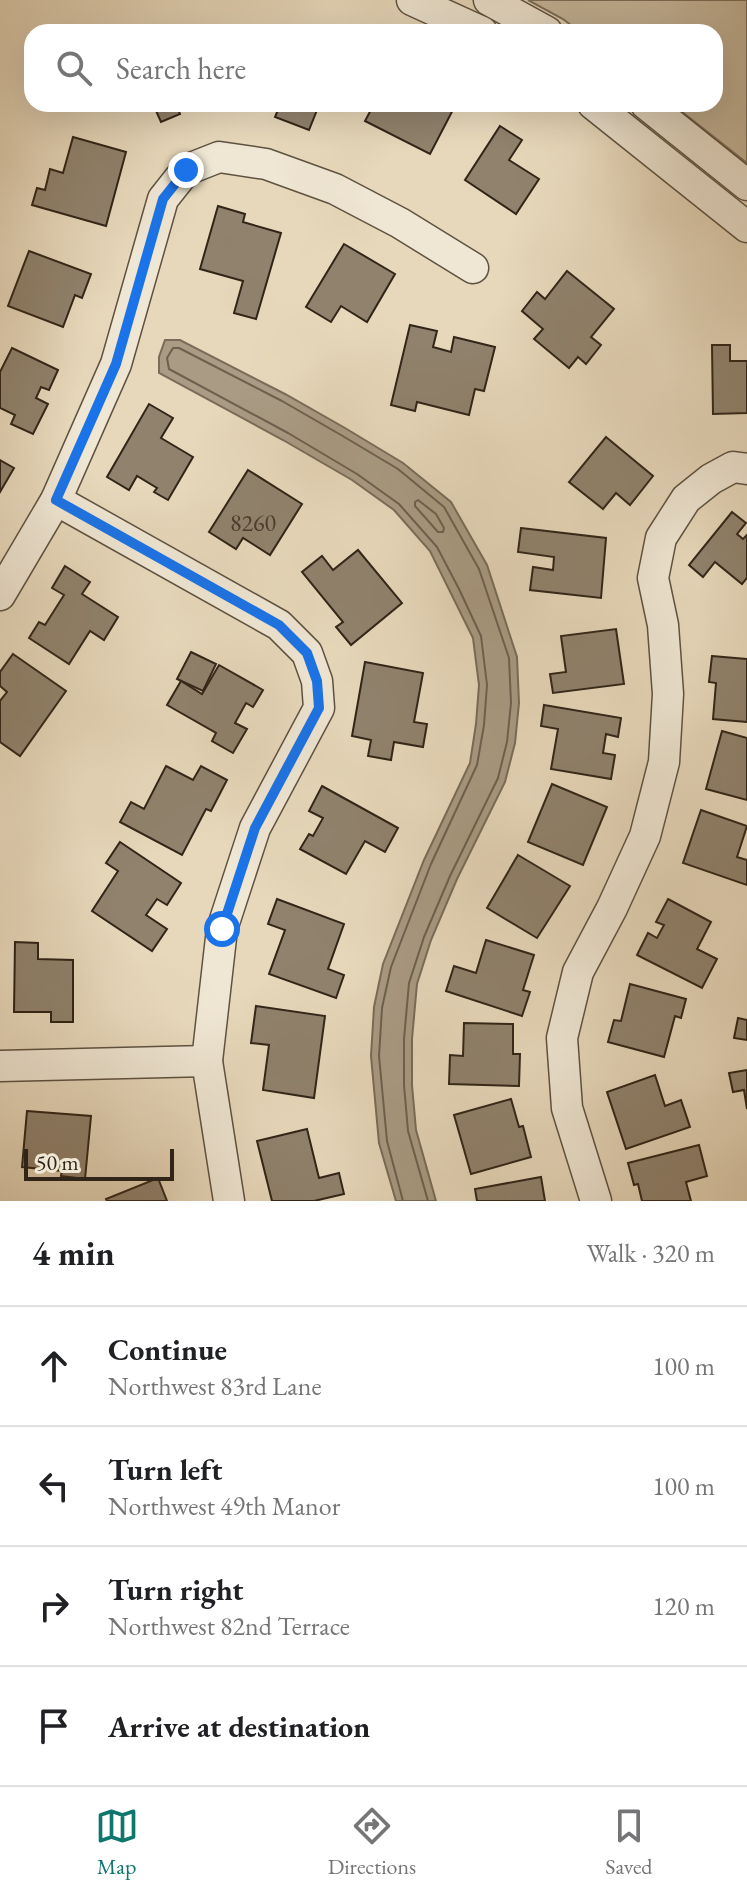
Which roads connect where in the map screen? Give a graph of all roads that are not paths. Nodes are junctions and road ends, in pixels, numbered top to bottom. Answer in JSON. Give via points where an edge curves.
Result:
{"nodes":[{"id":1,"x":412,"y":0,"type":"edge"},
{"id":2,"x":489,"y":0,"type":"edge"},
{"id":3,"x":464,"y":24,"type":"edge"},
{"id":4,"x":532,"y":24,"type":"edge"},
{"id":5,"x":603,"y":112,"type":"edge"},
{"id":6,"x":656,"y":112,"type":"edge"},
{"id":7,"x":747,"y":185,"type":"edge"},
{"id":8,"x":747,"y":227,"type":"edge"},
{"id":9,"x":473,"y":268,"type":"dead end"},
{"id":10,"x":740,"y":468,"type":"edge"},
{"id":11,"x":56,"y":500,"type":"junction"},
{"id":12,"x":0,"y":595,"type":"edge"},
{"id":13,"x":207,"y":1061,"type":"junction"},
{"id":14,"x":0,"y":1066,"type":"edge"},
{"id":15,"x":229,"y":1201,"type":"edge"},
{"id":16,"x":596,"y":1201,"type":"edge"}],
"edges":[{"from":1,"to":3,"type":"street"},
{"from":2,"to":4,"type":"street"},
{"from":5,"to":8,"type":"street"},
{"from":6,"to":7,"type":"street"},
{"from":9,"to":11,"type":"street","via":[[335,189],[266,164],[219,157],[186,170],[163,199],[116,364]]},
{"from":10,"to":16,"type":"street","via":[[711,479],[686,499],[661,538],[653,578],[668,694],[664,762],[645,836],[578,972],[562,1038],[567,1108]]},
{"from":11,"to":12,"type":"street"},
{"from":11,"to":13,"type":"street","via":[[279,625],[307,653],[317,681],[319,708],[255,828],[222,929]]},
{"from":13,"to":14,"type":"street"},
{"from":13,"to":15,"type":"street"}]}
